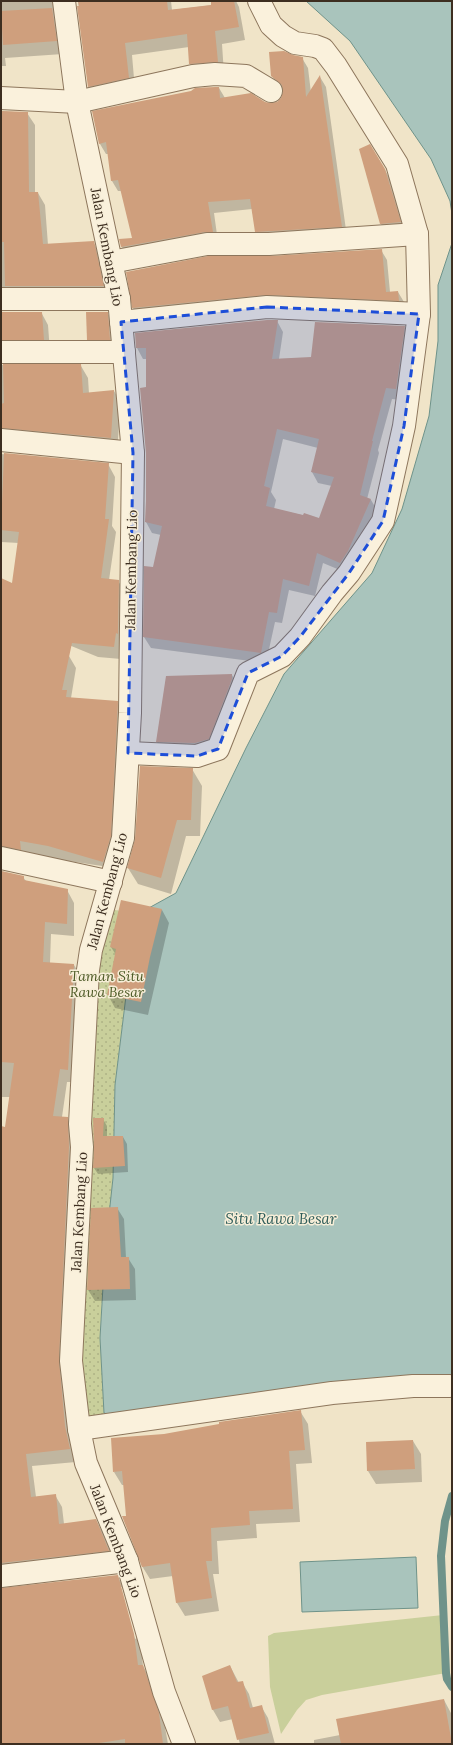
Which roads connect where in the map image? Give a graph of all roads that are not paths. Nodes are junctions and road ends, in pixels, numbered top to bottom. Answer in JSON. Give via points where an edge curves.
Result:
{"nodes":[{"id":1,"x":64,"y":1,"type":"edge"},
{"id":2,"x":260,"y":1,"type":"edge"},
{"id":3,"x":271,"y":91,"type":"dead end"},
{"id":4,"x":1,"y":98,"type":"edge"},
{"id":5,"x":77,"y":102,"type":"junction"},
{"id":6,"x":417,"y":234,"type":"junction"},
{"id":7,"x":111,"y":262,"type":"junction"},
{"id":8,"x":1,"y":299,"type":"edge"},
{"id":9,"x":119,"y":300,"type":"junction"},
{"id":10,"x":419,"y":314,"type":"junction"},
{"id":11,"x":121,"y":322,"type":"junction"},
{"id":12,"x":1,"y":352,"type":"edge"},
{"id":13,"x":124,"y":352,"type":"junction"},
{"id":14,"x":1,"y":440,"type":"edge"},
{"id":15,"x":132,"y":453,"type":"junction"},
{"id":16,"x":128,"y":753,"type":"junction"},
{"id":17,"x":1,"y":858,"type":"edge"},
{"id":18,"x":111,"y":882,"type":"junction"},
{"id":19,"x":450,"y":1386,"type":"dead end"},
{"id":20,"x":79,"y":1429,"type":"junction"},
{"id":21,"x":127,"y":1561,"type":"junction"},
{"id":22,"x":1,"y":1576,"type":"edge"},
{"id":23,"x":184,"y":1744,"type":"edge"}],
"edges":[{"from":1,"to":5,"type":"street","name":"Jalan Kembang Lio"},
{"from":2,"to":6,"type":"street","via":[[271,25],[283,36],[295,43],[323,49],[336,66],[397,164]]},
{"from":3,"to":5,"type":"street","via":[[246,76],[215,74],[193,76]]},
{"from":4,"to":5,"type":"street"},
{"from":5,"to":7,"type":"street","name":"Jalan Kembang Lio"},
{"from":6,"to":7,"type":"street","via":[[268,244],[206,244]]},
{"from":6,"to":10,"type":"street"},
{"from":7,"to":9,"type":"street","name":"Jalan Kembang Lio"},
{"from":8,"to":9,"type":"street"},
{"from":9,"to":11,"type":"street","name":"Jalan Kembang Lio"},
{"from":10,"to":11,"type":"street","via":[[267,308]]},
{"from":10,"to":16,"type":"street","via":[[404,426],[382,521],[349,573],[300,637],[282,656],[248,673],[218,749],[197,756]]},
{"from":11,"to":13,"type":"street","name":"Jalan Kembang Lio"},
{"from":12,"to":13,"type":"street"},
{"from":13,"to":15,"type":"street","name":"Jalan Kembang Lio"},
{"from":14,"to":15,"type":"street"},
{"from":15,"to":16,"type":"street","name":"Jalan Kembang Lio"},
{"from":16,"to":18,"type":"street","name":"Jalan Kembang Lio","via":[[123,838]]},
{"from":17,"to":18,"type":"street"},
{"from":18,"to":20,"type":"street","name":"Jalan Kembang Lio","via":[[91,950],[86,983],[80,1124],[82,1146],[72,1361]]},
{"from":19,"to":20,"type":"street","via":[[332,1392]]},
{"from":20,"to":21,"type":"street","name":"Jalan Kembang Lio","via":[[86,1464]]},
{"from":21,"to":22,"type":"street"},
{"from":21,"to":23,"type":"street","name":"Jalan Kembang Lio","via":[[164,1692]]}]}
